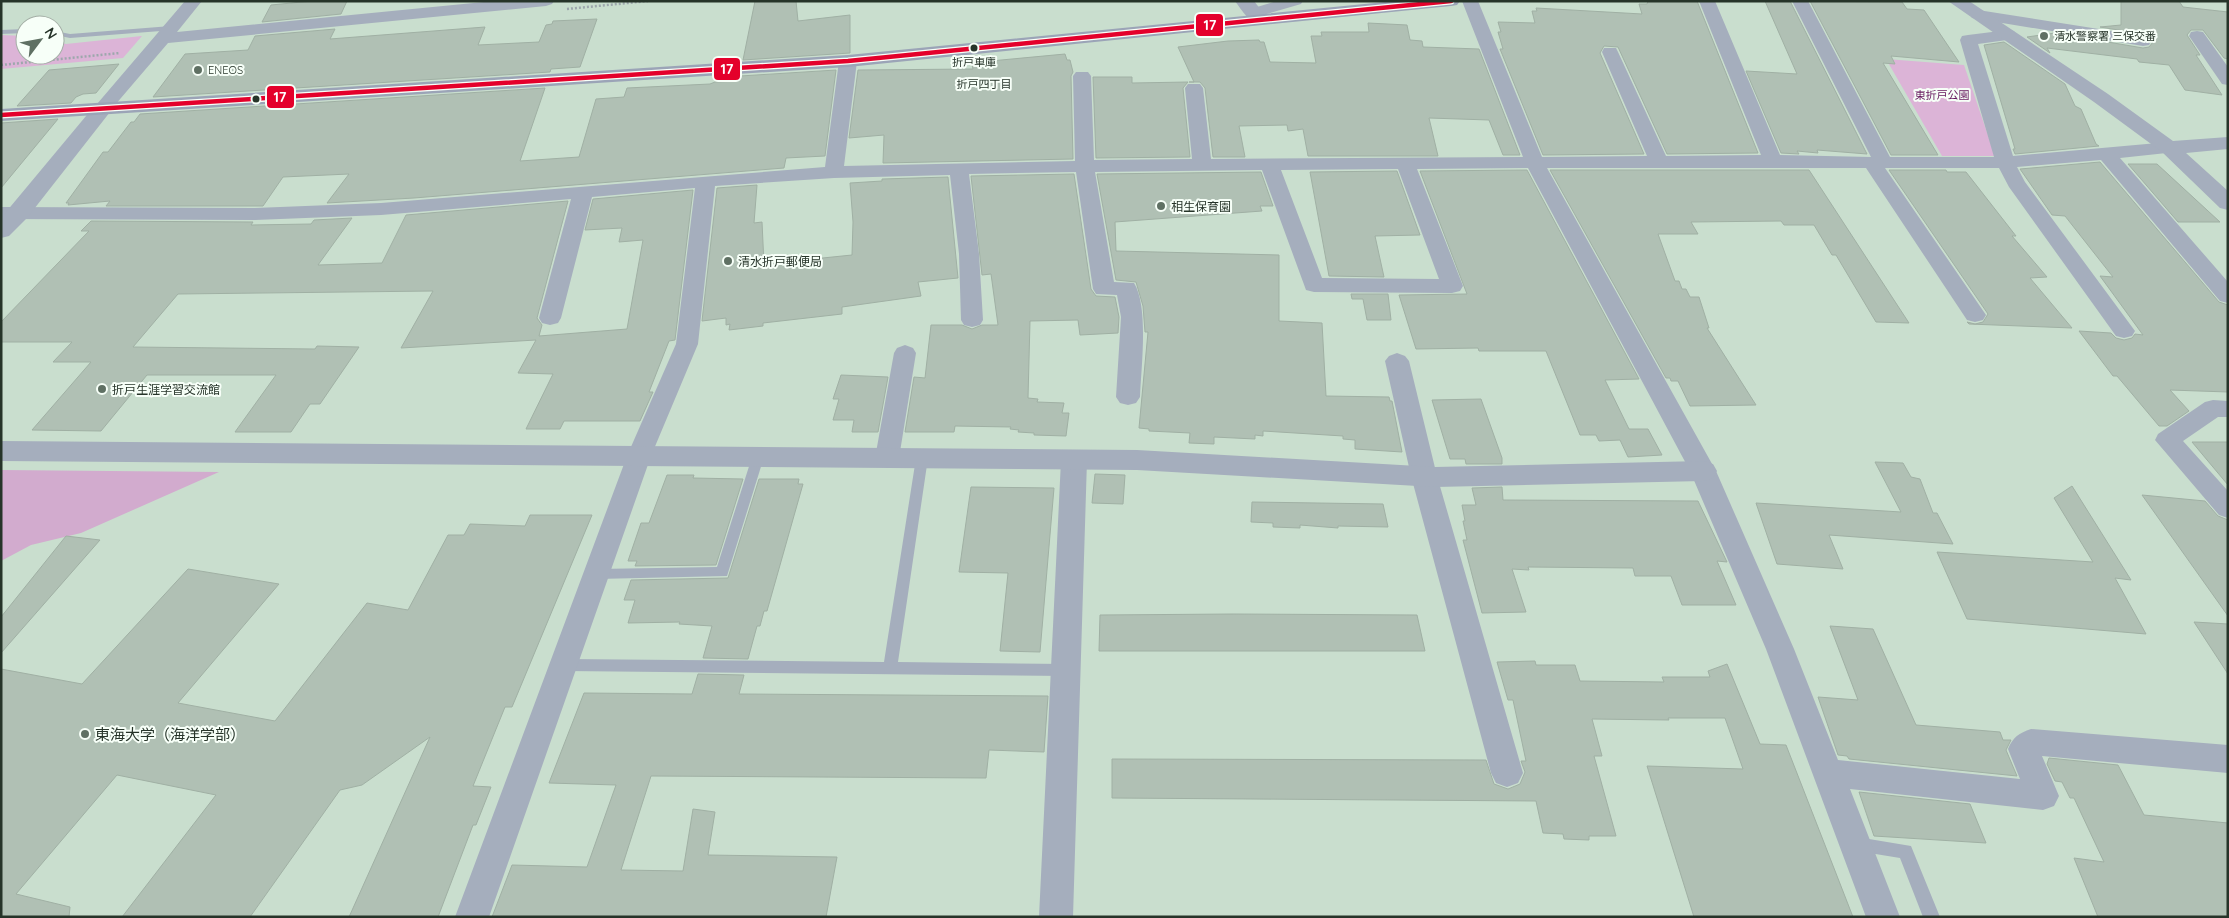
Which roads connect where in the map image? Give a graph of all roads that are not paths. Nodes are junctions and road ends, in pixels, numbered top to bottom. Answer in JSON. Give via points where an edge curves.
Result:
{"nodes":[{"id":1,"x":194,"y":1,"type":"edge"},
{"id":2,"x":546,"y":1,"type":"edge"},
{"id":3,"x":1295,"y":1,"type":"edge"},
{"id":4,"x":1451,"y":1,"type":"edge"},
{"id":5,"x":1470,"y":1,"type":"edge"},
{"id":6,"x":1707,"y":1,"type":"edge"},
{"id":7,"x":1800,"y":1,"type":"edge"},
{"id":8,"x":1957,"y":1,"type":"edge"},
{"id":9,"x":1252,"y":11,"type":"edge"},
{"id":10,"x":1978,"y":15,"type":"junction"},
{"id":11,"x":15,"y":31,"type":"edge"},
{"id":12,"x":1,"y":32,"type":"edge"},
{"id":13,"x":65,"y":35,"type":"edge"},
{"id":14,"x":2008,"y":35,"type":"junction"},
{"id":15,"x":2197,"y":36,"type":"dead end"},
{"id":16,"x":162,"y":39,"type":"junction"},
{"id":17,"x":2143,"y":41,"type":"dead end"},
{"id":18,"x":1610,"y":52,"type":"dead end"},
{"id":19,"x":848,"y":61,"type":"junction"},
{"id":20,"x":1082,"y":76,"type":"dead end"},
{"id":21,"x":2228,"y":80,"type":"edge"},
{"id":22,"x":1194,"y":88,"type":"dead end"},
{"id":23,"x":103,"y":108,"type":"junction"},
{"id":24,"x":1,"y":115,"type":"edge"},
{"id":25,"x":2228,"y":143,"type":"edge"},
{"id":26,"x":2169,"y":148,"type":"junction"},
{"id":27,"x":2106,"y":154,"type":"junction"},
{"id":28,"x":1773,"y":161,"type":"junction"},
{"id":29,"x":1659,"y":162,"type":"junction"},
{"id":30,"x":2006,"y":162,"type":"junction"},
{"id":31,"x":1405,"y":163,"type":"junction"},
{"id":32,"x":1536,"y":163,"type":"junction"},
{"id":33,"x":1878,"y":163,"type":"junction"},
{"id":34,"x":1269,"y":164,"type":"junction"},
{"id":35,"x":1202,"y":165,"type":"junction"},
{"id":36,"x":1085,"y":166,"type":"junction"},
{"id":37,"x":959,"y":168,"type":"junction"},
{"id":38,"x":834,"y":172,"type":"junction"},
{"id":39,"x":706,"y":181,"type":"junction"},
{"id":40,"x":582,"y":192,"type":"junction"},
{"id":41,"x":2228,"y":203,"type":"edge"},
{"id":42,"x":10,"y":213,"type":"edge"},
{"id":43,"x":1,"y":231,"type":"edge"},
{"id":44,"x":2228,"y":296,"type":"edge"},
{"id":45,"x":1975,"y":315,"type":"dead end"},
{"id":46,"x":550,"y":318,"type":"dead end"},
{"id":47,"x":972,"y":320,"type":"dead end"},
{"id":48,"x":2124,"y":331,"type":"dead end"},
{"id":49,"x":905,"y":353,"type":"dead end"},
{"id":50,"x":1398,"y":361,"type":"dead end"},
{"id":51,"x":1128,"y":397,"type":"dead end"},
{"id":52,"x":2228,"y":409,"type":"edge"},
{"id":53,"x":1,"y":452,"type":"edge"},
{"id":54,"x":639,"y":456,"type":"junction"},
{"id":55,"x":758,"y":457,"type":"junction"},
{"id":56,"x":887,"y":458,"type":"junction"},
{"id":57,"x":922,"y":458,"type":"junction"},
{"id":58,"x":1074,"y":460,"type":"junction"},
{"id":59,"x":1703,"y":470,"type":"junction"},
{"id":60,"x":1424,"y":476,"type":"junction"},
{"id":61,"x":2228,"y":508,"type":"edge"},
{"id":62,"x":597,"y":574,"type":"junction"},
{"id":63,"x":565,"y":665,"type":"junction"},
{"id":64,"x":890,"y":668,"type":"junction"},
{"id":65,"x":1066,"y":670,"type":"junction"},
{"id":66,"x":2228,"y":759,"type":"edge"},
{"id":67,"x":1507,"y":773,"type":"dead end"},
{"id":68,"x":1828,"y":773,"type":"junction"},
{"id":69,"x":1856,"y":844,"type":"junction"},
{"id":70,"x":472,"y":917,"type":"edge"},
{"id":71,"x":1056,"y":917,"type":"edge"},
{"id":72,"x":1884,"y":917,"type":"edge"},
{"id":73,"x":1932,"y":917,"type":"edge"}],
"edges":[{"from":1,"to":16,"type":"street"},
{"from":2,"to":16,"type":"street"},
{"from":3,"to":9,"type":"street"},
{"from":4,"to":9,"type":"main road"},
{"from":5,"to":32,"type":"street"},
{"from":6,"to":28,"type":"street"},
{"from":7,"to":33,"type":"street"},
{"from":8,"to":10,"type":"street"},
{"from":9,"to":19,"type":"main road"},
{"from":10,"to":14,"type":"street"},
{"from":10,"to":17,"type":"street"},
{"from":11,"to":12,"type":"lane"},
{"from":13,"to":16,"type":"lane"},
{"from":14,"to":26,"type":"street"},
{"from":14,"to":30,"type":"street","via":[[1968,40]]},
{"from":15,"to":21,"type":"street"},
{"from":16,"to":23,"type":"street"},
{"from":18,"to":29,"type":"street"},
{"from":19,"to":23,"type":"main road"},
{"from":19,"to":38,"type":"street"},
{"from":20,"to":36,"type":"street"},
{"from":22,"to":35,"type":"street"},
{"from":23,"to":24,"type":"main road"},
{"from":23,"to":42,"type":"street"},
{"from":25,"to":26,"type":"street"},
{"from":26,"to":27,"type":"street"},
{"from":26,"to":41,"type":"street"},
{"from":27,"to":30,"type":"street"},
{"from":27,"to":44,"type":"street"},
{"from":28,"to":29,"type":"street"},
{"from":28,"to":33,"type":"street"},
{"from":29,"to":32,"type":"street"},
{"from":30,"to":33,"type":"street"},
{"from":30,"to":48,"type":"street","via":[[2016,184]]},
{"from":31,"to":32,"type":"street"},
{"from":31,"to":34,"type":"street"},
{"from":31,"to":34,"type":"street","via":[[1452,286],[1314,285]]},
{"from":32,"to":59,"type":"street"},
{"from":33,"to":45,"type":"street"},
{"from":34,"to":35,"type":"street"},
{"from":35,"to":36,"type":"street"},
{"from":36,"to":37,"type":"street"},
{"from":36,"to":51,"type":"street","via":[[1104,289],[1126,288],[1132,317]]},
{"from":37,"to":38,"type":"street"},
{"from":37,"to":47,"type":"street","via":[[969,254]]},
{"from":38,"to":39,"type":"street"},
{"from":39,"to":40,"type":"street"},
{"from":39,"to":54,"type":"street","via":[[687,344]]},
{"from":40,"to":42,"type":"street","via":[[381,209],[255,214]]},
{"from":40,"to":46,"type":"street"},
{"from":42,"to":43,"type":"street"},
{"from":49,"to":56,"type":"street"},
{"from":50,"to":60,"type":"street"},
{"from":52,"to":61,"type":"street","via":[[2213,408],[2167,440]]},
{"from":53,"to":54,"type":"street"},
{"from":54,"to":55,"type":"street"},
{"from":54,"to":62,"type":"street"},
{"from":55,"to":56,"type":"street"},
{"from":55,"to":62,"type":"lane","via":[[722,572]]},
{"from":56,"to":57,"type":"street"},
{"from":57,"to":58,"type":"street"},
{"from":57,"to":64,"type":"lane"},
{"from":58,"to":60,"type":"street","via":[[1202,463]]},
{"from":58,"to":65,"type":"street"},
{"from":59,"to":60,"type":"street"},
{"from":59,"to":68,"type":"street","via":[[1780,649]]},
{"from":60,"to":67,"type":"street"},
{"from":62,"to":63,"type":"street"},
{"from":63,"to":64,"type":"lane"},
{"from":63,"to":70,"type":"street"},
{"from":64,"to":65,"type":"lane"},
{"from":65,"to":71,"type":"street"},
{"from":66,"to":68,"type":"street","via":[[2031,742],[2023,749],[2043,796]]},
{"from":68,"to":69,"type":"street"},
{"from":69,"to":72,"type":"street"},
{"from":69,"to":73,"type":"lane","via":[[1905,851]]}]}
